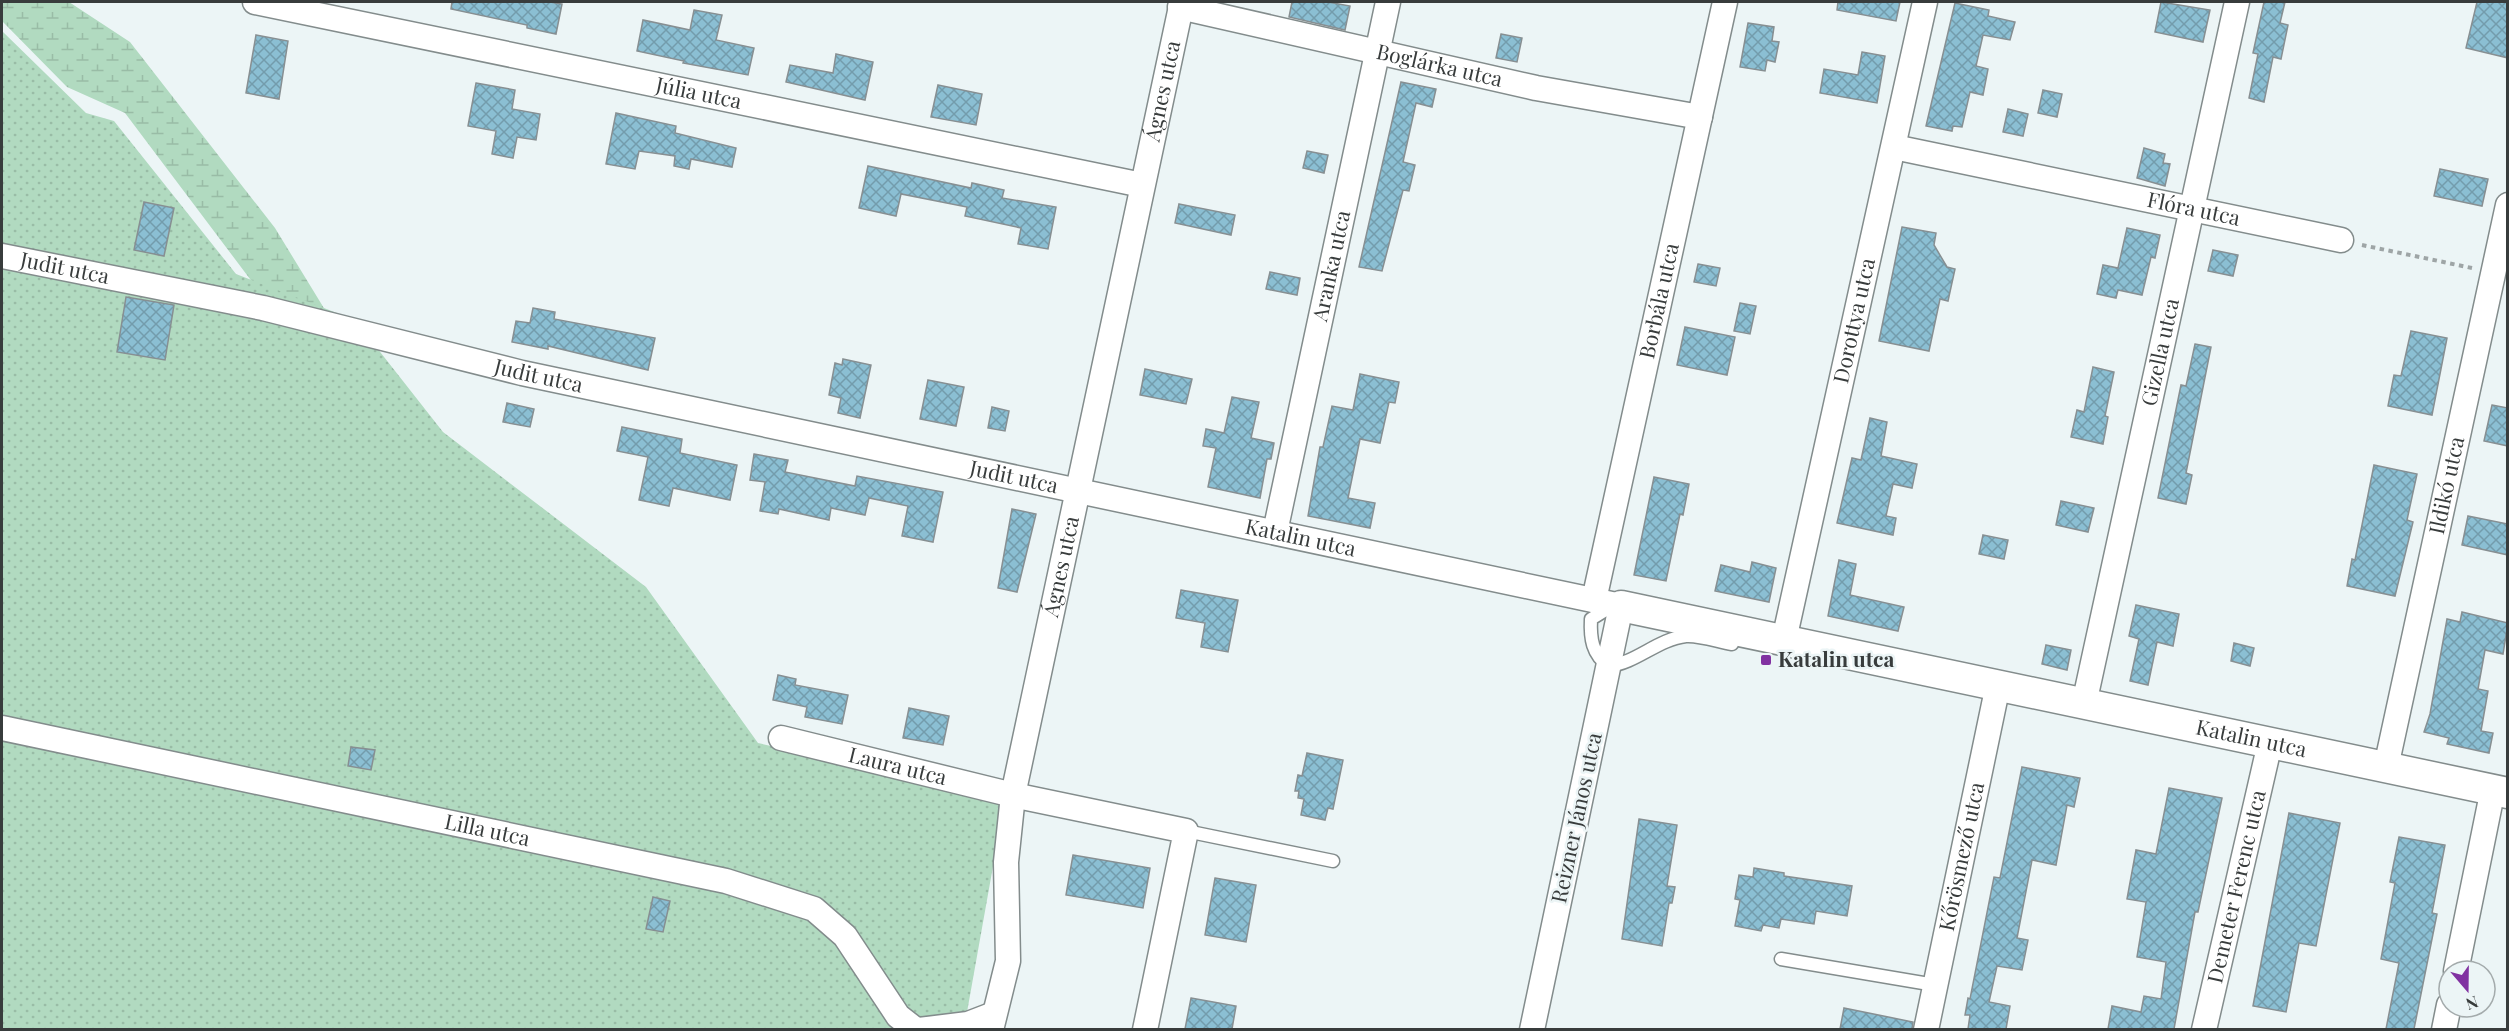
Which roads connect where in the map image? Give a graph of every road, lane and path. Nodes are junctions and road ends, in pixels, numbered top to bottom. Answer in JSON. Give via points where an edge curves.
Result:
{"nodes":[{"id":1,"x":255,"y":2,"type":"edge"},
{"id":2,"x":1388,"y":2,"type":"edge"},
{"id":3,"x":1725,"y":2,"type":"edge"},
{"id":4,"x":1925,"y":2,"type":"edge"},
{"id":5,"x":2237,"y":2,"type":"edge"},
{"id":6,"x":1181,"y":4,"type":"edge"},
{"id":7,"x":1376,"y":50,"type":"junction"},
{"id":8,"x":1700,"y":117,"type":"junction"},
{"id":9,"x":1893,"y":147,"type":"junction"},
{"id":10,"x":1142,"y":185,"type":"junction"},
{"id":11,"x":2508,"y":205,"type":"edge"},
{"id":12,"x":2192,"y":209,"type":"junction"},
{"id":13,"x":2341,"y":240,"type":"joint"},
{"id":14,"x":2,"y":256,"type":"edge"},
{"id":15,"x":2493,"y":273,"type":"junction"},
{"id":16,"x":1080,"y":489,"type":"junction"},
{"id":17,"x":1275,"y":532,"type":"junction"},
{"id":18,"x":1607,"y":603,"type":"junction"},
{"id":19,"x":1740,"y":646,"type":"dead end"},
{"id":20,"x":1778,"y":646,"type":"junction"},
{"id":21,"x":1609,"y":666,"type":"junction"},
{"id":22,"x":1998,"y":685,"type":"junction"},
{"id":23,"x":2084,"y":704,"type":"junction"},
{"id":24,"x":2,"y":728,"type":"edge"},
{"id":25,"x":781,"y":738,"type":"dead end"},
{"id":26,"x":2270,"y":743,"type":"junction"},
{"id":27,"x":2386,"y":767,"type":"junction"},
{"id":28,"x":2500,"y":791,"type":"edge"},
{"id":29,"x":1013,"y":795,"type":"junction"},
{"id":30,"x":1186,"y":831,"type":"junction"},
{"id":31,"x":1333,"y":861,"type":"dead end"},
{"id":32,"x":1781,"y":959,"type":"dead end"},
{"id":33,"x":2459,"y":959,"type":"edge"},
{"id":34,"x":1935,"y":985,"type":"junction"},
{"id":35,"x":993,"y":1022,"type":"edge"},
{"id":36,"x":918,"y":1029,"type":"edge"},
{"id":37,"x":1145,"y":1029,"type":"edge"},
{"id":38,"x":1532,"y":1029,"type":"edge"},
{"id":39,"x":1926,"y":1029,"type":"edge"},
{"id":40,"x":2204,"y":1029,"type":"edge"}],
"edges":[{"from":1,"to":10,"type":"street","name":"Júlia utca"},
{"from":2,"to":7,"type":"street","name":"Aranka utca"},
{"from":3,"to":8,"type":"street","name":"Borbála utca"},
{"from":4,"to":9,"type":"street","name":"Dorottya utca"},
{"from":5,"to":12,"type":"street","name":"Gizella utca"},
{"from":6,"to":7,"type":"street","name":"Boglárka utca"},
{"from":6,"to":10,"type":"street","name":"Ágnes utca"},
{"from":7,"to":8,"type":"street","name":"Boglárka utca","via":[[1536,88]]},
{"from":7,"to":17,"type":"street","name":"Aranka utca"},
{"from":8,"to":18,"type":"street","name":"Borbála utca"},
{"from":9,"to":12,"type":"street","name":"Flóra utca"},
{"from":9,"to":20,"type":"street","name":"Dorottya utca"},
{"from":10,"to":16,"type":"street","name":"Ágnes utca"},
{"from":11,"to":15,"type":"street","name":"Ildikó utca"},
{"from":12,"to":13,"type":"street","name":"Flóra utca"},
{"from":12,"to":23,"type":"street","name":"Gizella utca"},
{"from":13,"to":15,"type":"path"},
{"from":14,"to":16,"type":"street","name":"Judit utca","via":[[263,308],[522,373]]},
{"from":15,"to":27,"type":"street","name":"Ildikó utca"},
{"from":16,"to":17,"type":"street","name":"Katalin utca"},
{"from":16,"to":29,"type":"street","name":"Ágnes utca"},
{"from":17,"to":18,"type":"street","name":"Katalin utca"},
{"from":18,"to":20,"type":"street","name":"Katalin utca"},
{"from":18,"to":21,"type":"street","name":"Reizner János utca"},
{"from":19,"to":21,"type":"lane","via":[[1687,636],[1665,642],[1623,664]]},
{"from":20,"to":22,"type":"street","name":"Katalin utca","via":[[1815,647]]},
{"from":21,"to":38,"type":"street","name":"Reizner János utca"},
{"from":22,"to":23,"type":"street","name":"Katalin utca"},
{"from":22,"to":34,"type":"street","name":"Kőrösmező utca"},
{"from":23,"to":26,"type":"street","name":"Katalin utca"},
{"from":24,"to":36,"type":"street","name":"Lilla utca","via":[[726,881],[814,909],[845,936],[898,1016]]},
{"from":25,"to":29,"type":"street","name":"Laura utca"},
{"from":26,"to":27,"type":"street","name":"Katalin utca"},
{"from":26,"to":40,"type":"street","name":"Demeter Ferenc utca"},
{"from":27,"to":28,"type":"street","name":"Katalin utca"},
{"from":28,"to":33,"type":"street"},
{"from":29,"to":30,"type":"street","name":"Laura utca"},
{"from":29,"to":35,"type":"street","name":"Ágnes utca","via":[[1006,862],[1008,962]]},
{"from":30,"to":31,"type":"lane"},
{"from":30,"to":37,"type":"street"},
{"from":32,"to":34,"type":"lane"},
{"from":34,"to":39,"type":"street","name":"Kőrösmező utca"},
{"from":35,"to":36,"type":"street","name":"Lilla utca"}]}
